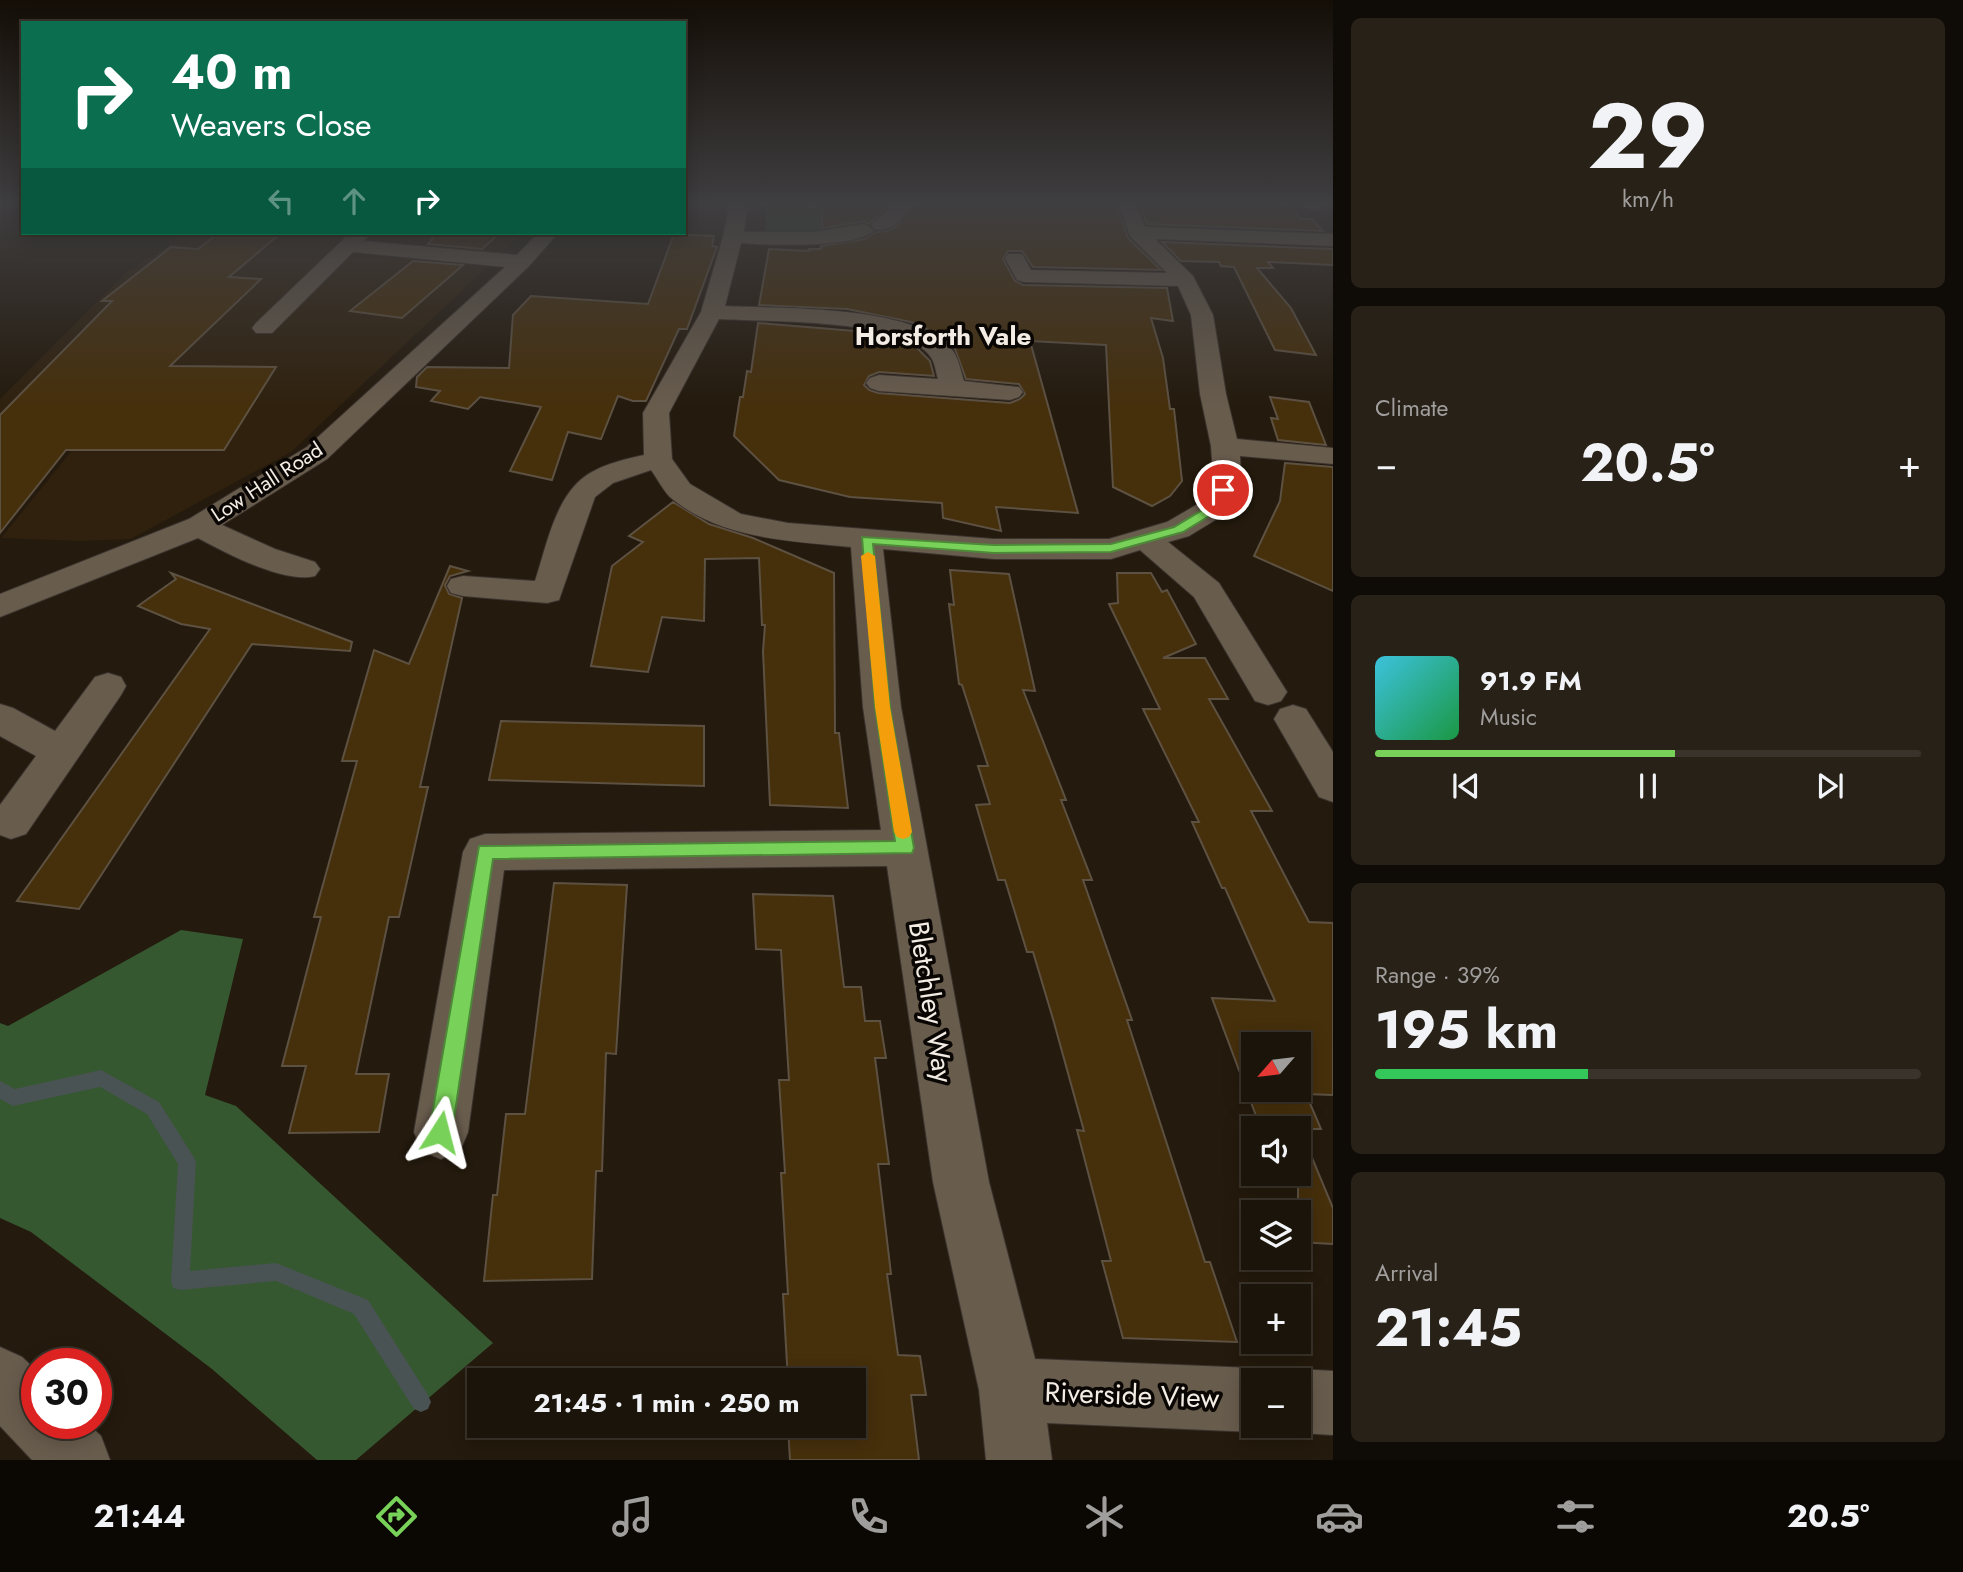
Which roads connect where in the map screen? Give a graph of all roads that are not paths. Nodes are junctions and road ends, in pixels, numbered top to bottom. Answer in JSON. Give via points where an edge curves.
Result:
{"nodes":[{"id":1,"x":323,"y":271,"type":"edge"},
{"id":2,"x":512,"y":271,"type":"edge"},
{"id":3,"x":723,"y":271,"type":"edge"},
{"id":4,"x":1022,"y":271,"type":"edge"},
{"id":5,"x":1177,"y":271,"type":"edge"},
{"id":6,"x":1186,"y":280,"type":"junction"},
{"id":7,"x":712,"y":312,"type":"junction"},
{"id":8,"x":264,"y":328,"type":"dead end"},
{"id":9,"x":879,"y":383,"type":"dead end"},
{"id":10,"x":953,"y":388,"type":"junction"},
{"id":11,"x":1010,"y":391,"type":"dead end"},
{"id":12,"x":1225,"y":446,"type":"junction"},
{"id":13,"x":1333,"y":457,"type":"edge"},
{"id":14,"x":658,"y":460,"type":"junction"},
{"id":15,"x":200,"y":526,"type":"junction"},
{"id":16,"x":866,"y":540,"type":"junction"},
{"id":17,"x":1146,"y":540,"type":"junction"},
{"id":18,"x":304,"y":569,"type":"dead end"},
{"id":19,"x":463,"y":586,"type":"dead end"},
{"id":20,"x":0,"y":606,"type":"edge"},
{"id":21,"x":108,"y":686,"type":"dead end"},
{"id":22,"x":0,"y":718,"type":"edge"},
{"id":23,"x":61,"y":752,"type":"junction"},
{"id":24,"x":1333,"y":786,"type":"edge"},
{"id":25,"x":11,"y":822,"type":"dead end"},
{"id":26,"x":905,"y":848,"type":"junction"},
{"id":27,"x":440,"y":1132,"type":"dead end"},
{"id":28,"x":0,"y":1379,"type":"edge"},
{"id":29,"x":1011,"y":1390,"type":"junction"},
{"id":30,"x":1241,"y":1400,"type":"edge"},
{"id":31,"x":21,"y":1401,"type":"edge"},
{"id":32,"x":1311,"y":1402,"type":"edge"},
{"id":33,"x":1333,"y":1403,"type":"edge"},
{"id":34,"x":57,"y":1439,"type":"edge"},
{"id":35,"x":77,"y":1460,"type":"edge"},
{"id":36,"x":1018,"y":1460,"type":"edge"}],
"edges":[{"from":1,"to":8,"type":"street"},
{"from":2,"to":15,"type":"street","name":"Low Hall Road","via":[[317,453]]},
{"from":3,"to":7,"type":"street"},
{"from":4,"to":6,"type":"street","via":[[1024,276]]},
{"from":5,"to":6,"type":"street"},
{"from":6,"to":12,"type":"street","via":[[1202,315]]},
{"from":7,"to":10,"type":"street","via":[[869,321],[906,330],[943,354]]},
{"from":7,"to":14,"type":"street","via":[[656,413]]},
{"from":9,"to":10,"type":"street"},
{"from":10,"to":11,"type":"street"},
{"from":12,"to":13,"type":"street"},
{"from":12,"to":17,"type":"street","via":[[1227,475],[1219,505],[1178,529]]},
{"from":14,"to":16,"type":"street","via":[[680,490],[732,521]]},
{"from":14,"to":19,"type":"street","via":[[615,471],[584,489],[548,592]]},
{"from":15,"to":18,"type":"street","via":[[237,547]]},
{"from":15,"to":20,"type":"street","name":"Low Hall Road"},
{"from":16,"to":17,"type":"street","via":[[994,549],[1111,548]]},
{"from":16,"to":26,"type":"street","name":"Bletchley Way","via":[[883,707]]},
{"from":17,"to":24,"type":"street","via":[[1207,590]]},
{"from":21,"to":23,"type":"street"},
{"from":22,"to":23,"type":"street"},
{"from":23,"to":25,"type":"street"},
{"from":26,"to":27,"type":"street","via":[[485,852]]},
{"from":26,"to":29,"type":"street","name":"Bletchley Way","via":[[961,1182]]},
{"from":28,"to":31,"type":"street"},
{"from":29,"to":30,"type":"street","name":"Riverside View"},
{"from":29,"to":36,"type":"street","name":"Bletchley Way"},
{"from":32,"to":33,"type":"street"},
{"from":34,"to":35,"type":"street"}]}
